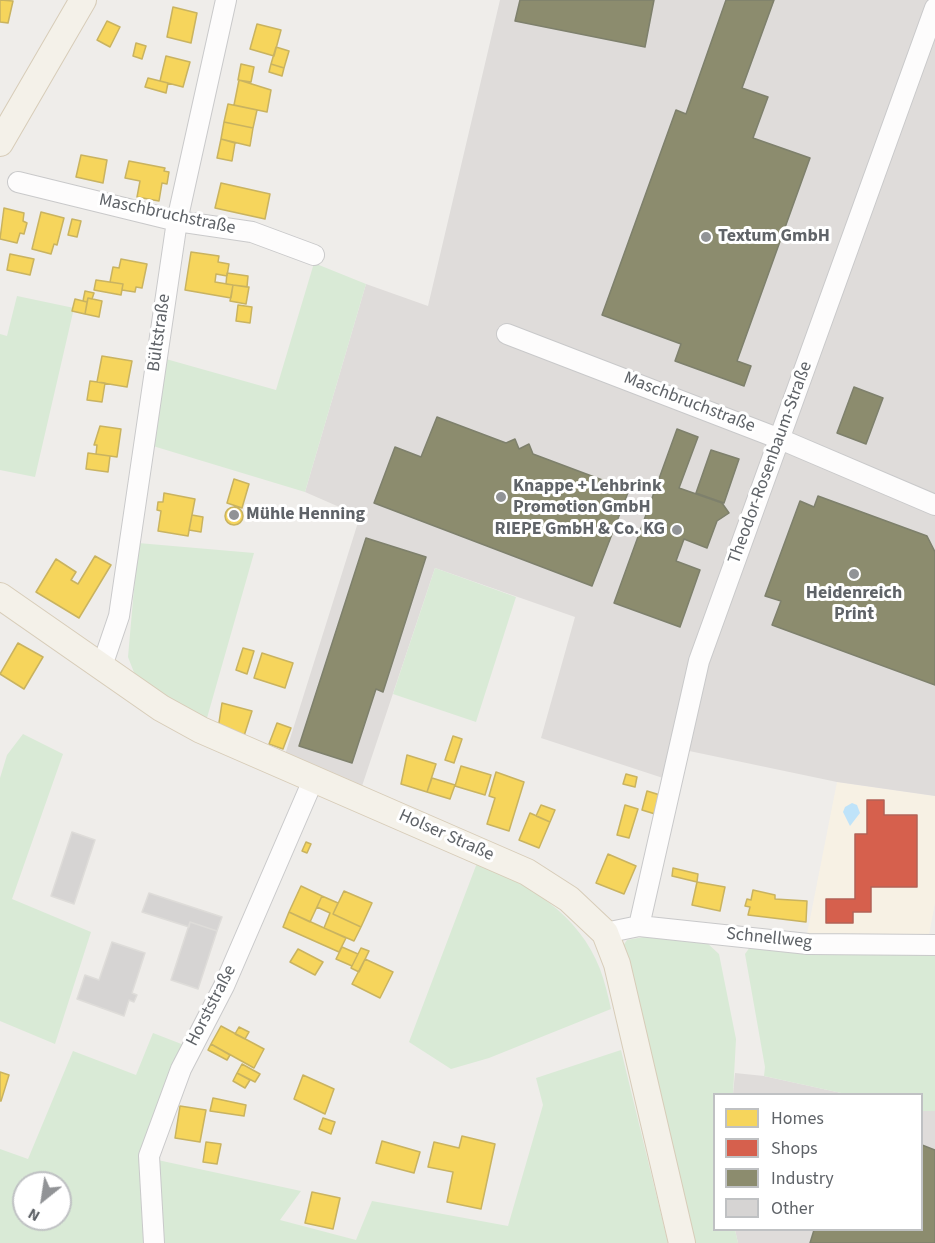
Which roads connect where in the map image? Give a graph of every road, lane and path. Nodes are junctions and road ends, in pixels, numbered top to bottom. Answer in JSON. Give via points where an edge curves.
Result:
{"nodes":[{"id":1,"x":83,"y":0,"type":"edge"},
{"id":2,"x":226,"y":0,"type":"edge"},
{"id":3,"x":935,"y":8,"type":"edge"},
{"id":4,"x":0,"y":143,"type":"edge"},
{"id":5,"x":18,"y":182,"type":"dead end"},
{"id":6,"x":177,"y":221,"type":"junction"},
{"id":7,"x":314,"y":255,"type":"dead end"},
{"id":8,"x":507,"y":334,"type":"dead end"},
{"id":9,"x":780,"y":439,"type":"junction"},
{"id":10,"x":935,"y":505,"type":"edge"},
{"id":11,"x":0,"y":596,"type":"edge"},
{"id":12,"x":102,"y":666,"type":"junction"},
{"id":13,"x":314,"y":778,"type":"junction"},
{"id":14,"x":639,"y":926,"type":"junction"},
{"id":15,"x":605,"y":933,"type":"junction"},
{"id":16,"x":935,"y":945,"type":"edge"},
{"id":17,"x":154,"y":1243,"type":"edge"},
{"id":18,"x":682,"y":1243,"type":"edge"}],
"edges":[{"from":1,"to":4,"type":"main road"},
{"from":2,"to":6,"type":"street","name":"Bültstraße"},
{"from":3,"to":9,"type":"street","name":"Theodor-Rosenbaum-Straße"},
{"from":5,"to":6,"type":"street","name":"Maschbruchstraße"},
{"from":6,"to":7,"type":"street","name":"Maschbruchstraße","via":[[252,232]]},
{"from":6,"to":12,"type":"street","name":"Bültstraße","via":[[119,616]]},
{"from":8,"to":9,"type":"street","name":"Maschbruchstraße"},
{"from":9,"to":10,"type":"street","name":"Maschbruchstraße"},
{"from":9,"to":14,"type":"street","name":"Theodor-Rosenbaum-Straße","via":[[693,682]]},
{"from":11,"to":12,"type":"main road","name":"Holser Straße"},
{"from":12,"to":13,"type":"main road","name":"Holser Straße","via":[[161,708],[201,730]]},
{"from":13,"to":15,"type":"main road","name":"Holser Straße","via":[[527,872],[569,899]]},
{"from":13,"to":17,"type":"street","name":"Horststraße","via":[[224,986],[181,1069],[149,1156]]},
{"from":14,"to":15,"type":"street","name":"Schnellweg"},
{"from":14,"to":16,"type":"street","name":"Schnellweg","via":[[808,944]]},
{"from":15,"to":18,"type":"main road","name":"Holser Straße","via":[[617,964]]}]}
